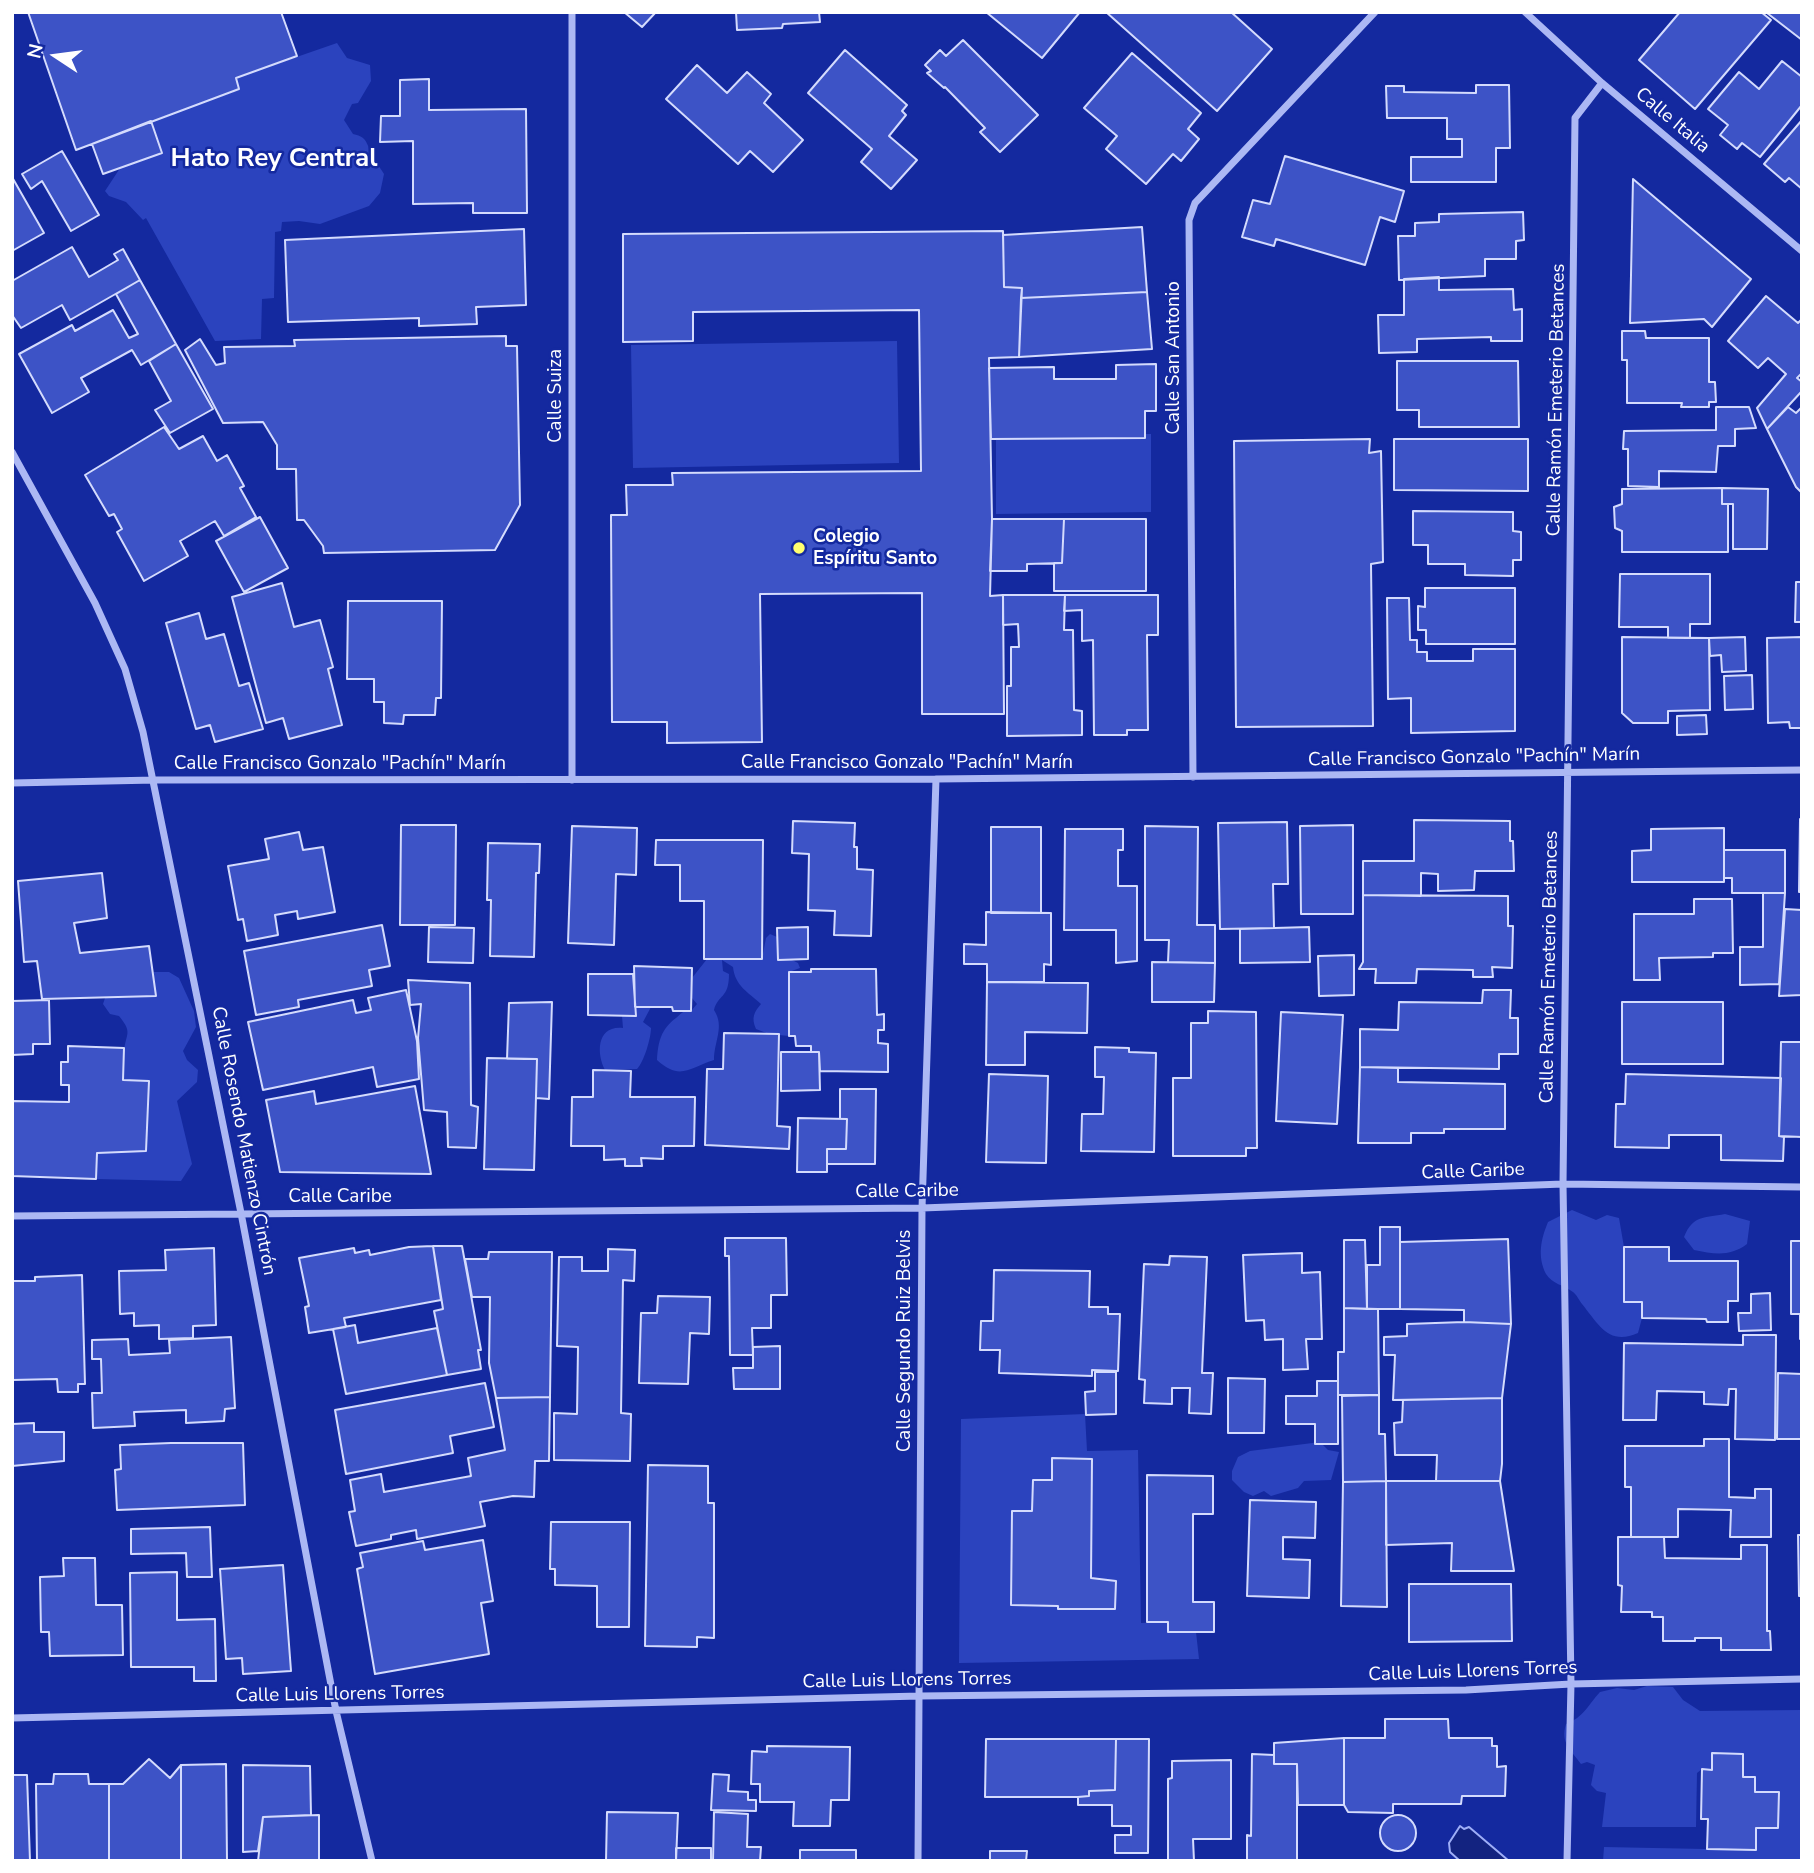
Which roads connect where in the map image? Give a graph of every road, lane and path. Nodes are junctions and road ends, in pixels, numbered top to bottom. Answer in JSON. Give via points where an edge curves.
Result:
{"nodes":[{"id":1,"x":572,"y":12,"type":"edge"},
{"id":2,"x":1376,"y":12,"type":"edge"},
{"id":3,"x":1525,"y":12,"type":"edge"},
{"id":4,"x":1602,"y":83,"type":"junction"},
{"id":5,"x":1802,"y":251,"type":"edge"},
{"id":6,"x":12,"y":452,"type":"edge"},
{"id":7,"x":1802,"y":770,"type":"edge"},
{"id":8,"x":1569,"y":773,"type":"junction"},
{"id":9,"x":1193,"y":777,"type":"junction"},
{"id":10,"x":936,"y":779,"type":"junction"},
{"id":11,"x":155,"y":780,"type":"junction"},
{"id":12,"x":572,"y":780,"type":"junction"},
{"id":13,"x":12,"y":783,"type":"edge"},
{"id":14,"x":1563,"y":1184,"type":"junction"},
{"id":15,"x":1802,"y":1187,"type":"edge"},
{"id":16,"x":922,"y":1208,"type":"junction"},
{"id":17,"x":241,"y":1213,"type":"junction"},
{"id":18,"x":12,"y":1216,"type":"edge"},
{"id":19,"x":1802,"y":1679,"type":"edge"},
{"id":20,"x":1571,"y":1684,"type":"junction"},
{"id":21,"x":920,"y":1696,"type":"junction"},
{"id":22,"x":336,"y":1711,"type":"junction"},
{"id":23,"x":12,"y":1718,"type":"edge"},
{"id":24,"x":372,"y":1861,"type":"edge"},
{"id":25,"x":918,"y":1861,"type":"edge"},
{"id":26,"x":1567,"y":1861,"type":"edge"}],
"edges":[{"from":1,"to":12,"type":"street","name":"Calle Suiza"},
{"from":2,"to":9,"type":"street","name":"Calle San Antonio","via":[[1195,203],[1189,220]]},
{"from":3,"to":4,"type":"street","name":"Calle Italia"},
{"from":4,"to":5,"type":"street","name":"Calle Italia"},
{"from":4,"to":8,"type":"street","name":"Calle Ramón Emeterio Betances","via":[[1575,118]]},
{"from":6,"to":11,"type":"street","name":"Calle Rosendo Matienzo Cintrón","via":[[120,658]]},
{"from":7,"to":8,"type":"street","name":"Calle Francisco Gonzalo \"Pachín\" Marín"},
{"from":8,"to":9,"type":"street","name":"Calle Francisco Gonzalo \"Pachín\" Marín"},
{"from":8,"to":14,"type":"street","name":"Calle Ramón Emeterio Betances"},
{"from":9,"to":10,"type":"street","name":"Calle Francisco Gonzalo \"Pachín\" Marín"},
{"from":10,"to":12,"type":"street","name":"Calle Francisco Gonzalo \"Pachín\" Marín"},
{"from":10,"to":16,"type":"street","name":"Calle Segundo Ruiz Belvis"},
{"from":11,"to":12,"type":"street","name":"Calle Francisco Gonzalo \"Pachín\" Marín"},
{"from":11,"to":13,"type":"street","name":"Calle Francisco Gonzalo \"Pachín\" Marín"},
{"from":11,"to":17,"type":"street","name":"Calle Rosendo Matienzo Cintrón"},
{"from":14,"to":15,"type":"street","name":"Calle Caribe"},
{"from":14,"to":16,"type":"street","name":"Calle Caribe"},
{"from":14,"to":20,"type":"street","name":"Calle Ramón Emeterio Betances"},
{"from":16,"to":17,"type":"street","name":"Calle Caribe"},
{"from":16,"to":21,"type":"street","name":"Calle Segundo Ruiz Belvis"},
{"from":17,"to":18,"type":"street","name":"Calle Caribe"},
{"from":17,"to":22,"type":"street","name":"Calle Rosendo Matienzo Cintrón"},
{"from":19,"to":20,"type":"street","name":"Calle Luis Llorens Torres"},
{"from":20,"to":21,"type":"street","name":"Calle Luis Llorens Torres","via":[[1466,1690]]},
{"from":20,"to":26,"type":"street","name":"Calle Ramón Emeterio Betances"},
{"from":21,"to":22,"type":"street","name":"Calle Luis Llorens Torres"},
{"from":21,"to":25,"type":"street","name":"Calle Segundo Ruiz Belvis"},
{"from":22,"to":23,"type":"street","name":"Calle Luis Llorens Torres"},
{"from":22,"to":24,"type":"street","name":"Calle Rosendo Matienzo Cintrón"}]}
